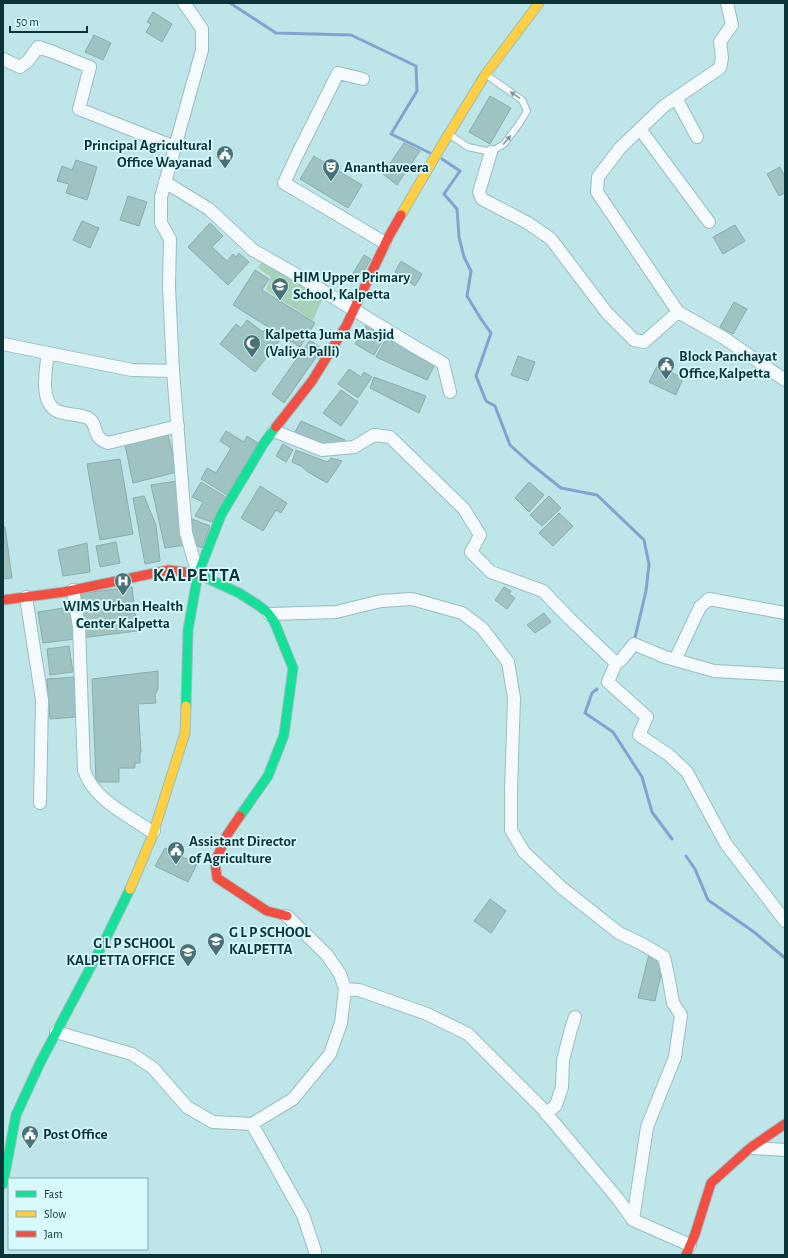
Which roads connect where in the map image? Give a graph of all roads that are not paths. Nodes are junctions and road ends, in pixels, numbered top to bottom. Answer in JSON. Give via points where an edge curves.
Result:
{"nodes":[{"id":1,"x":184,"y":3,"type":"edge"},
{"id":2,"x":539,"y":3,"type":"edge"},
{"id":3,"x":726,"y":3,"type":"edge"},
{"id":4,"x":3,"y":59,"type":"edge"},
{"id":5,"x":485,"y":75,"type":"junction"},
{"id":6,"x":363,"y":80,"type":"dead end"},
{"id":7,"x":676,"y":98,"type":"junction"},
{"id":8,"x":640,"y":129,"type":"junction"},
{"id":9,"x":449,"y":134,"type":"junction"},
{"id":10,"x":697,"y":138,"type":"dead end"},
{"id":11,"x":175,"y":147,"type":"junction"},
{"id":12,"x":491,"y":152,"type":"junction"},
{"id":13,"x":165,"y":182,"type":"junction"},
{"id":14,"x":709,"y":222,"type":"dead end"},
{"id":15,"x":385,"y":243,"type":"junction"},
{"id":16,"x":353,"y":309,"type":"junction"},
{"id":17,"x":678,"y":312,"type":"junction"},
{"id":18,"x":3,"y":344,"type":"edge"},
{"id":19,"x":48,"y":353,"type":"junction"},
{"id":20,"x":173,"y":371,"type":"junction"},
{"id":21,"x":785,"y":380,"type":"edge"},
{"id":22,"x":450,"y":392,"type":"dead end"},
{"id":23,"x":178,"y":426,"type":"junction"},
{"id":24,"x":274,"y":431,"type":"junction"},
{"id":25,"x":198,"y":574,"type":"junction"},
{"id":26,"x":73,"y":590,"type":"junction"},
{"id":27,"x":26,"y":597,"type":"junction"},
{"id":28,"x":3,"y":600,"type":"edge"},
{"id":29,"x":785,"y":613,"type":"edge"},
{"id":30,"x":269,"y":614,"type":"junction"},
{"id":31,"x":675,"y":660,"type":"junction"},
{"id":32,"x":616,"y":663,"type":"junction"},
{"id":33,"x":785,"y":675,"type":"edge"},
{"id":34,"x":40,"y":803,"type":"dead end"},
{"id":35,"x":154,"y":831,"type":"junction"},
{"id":36,"x":287,"y":916,"type":"joint"},
{"id":37,"x":785,"y":921,"type":"edge"},
{"id":38,"x":345,"y":989,"type":"junction"},
{"id":39,"x":575,"y":1017,"type":"dead end"},
{"id":40,"x":56,"y":1032,"type":"junction"},
{"id":41,"x":546,"y":1114,"type":"junction"},
{"id":42,"x":252,"y":1124,"type":"junction"},
{"id":43,"x":785,"y":1124,"type":"edge"},
{"id":44,"x":750,"y":1148,"type":"junction"},
{"id":45,"x":785,"y":1150,"type":"edge"},
{"id":46,"x":3,"y":1184,"type":"edge"},
{"id":47,"x":633,"y":1220,"type":"junction"},
{"id":48,"x":688,"y":1250,"type":"edge"},
{"id":49,"x":315,"y":1255,"type":"edge"}],
"edges":[{"from":1,"to":11,"type":"street","via":[[202,29],[202,50]]},
{"from":2,"to":5,"type":"main road"},
{"from":3,"to":7,"type":"street","via":[[732,25],[720,42],[720,68]]},
{"from":4,"to":11,"type":"street","via":[[20,67],[38,48],[90,67],[79,109]]},
{"from":5,"to":9,"type":"main road"},
{"from":12,"to":5,"type":"lane","one_way":true,"via":[[504,144],[527,111],[522,100]]},
{"from":6,"to":15,"type":"street","via":[[338,73],[284,183]]},
{"from":7,"to":8,"type":"street"},
{"from":7,"to":10,"type":"street"},
{"from":8,"to":14,"type":"street"},
{"from":8,"to":17,"type":"street","via":[[620,148],[598,177],[597,192]]},
{"from":9,"to":12,"type":"lane","via":[[468,147]]},
{"from":9,"to":15,"type":"main road"},
{"from":11,"to":13,"type":"street"},
{"from":12,"to":17,"type":"street","via":[[479,192],[482,199],[551,239],[608,313],[634,340],[644,342]]},
{"from":13,"to":16,"type":"street","via":[[209,209],[253,250]]},
{"from":13,"to":20,"type":"street","via":[[161,197],[161,223],[170,239],[169,287]]},
{"from":15,"to":16,"type":"main road"},
{"from":16,"to":22,"type":"street","via":[[443,362]]},
{"from":16,"to":24,"type":"main road","via":[[346,326],[312,381]]},
{"from":17,"to":21,"type":"street","via":[[724,338]]},
{"from":18,"to":19,"type":"street"},
{"from":19,"to":20,"type":"street","via":[[132,370]]},
{"from":19,"to":23,"type":"street","via":[[44,377],[51,407],[58,412],[88,418],[93,423],[96,435],[102,441],[108,443]]},
{"from":20,"to":23,"type":"street"},
{"from":23,"to":25,"type":"street","via":[[186,533]]},
{"from":24,"to":25,"type":"main road","via":[[264,443],[221,515]]},
{"from":24,"to":32,"type":"street","via":[[322,450],[354,447],[374,435],[390,437],[464,509],[480,535],[471,552],[491,572],[543,591]]},
{"from":25,"to":26,"type":"main road","via":[[169,570]]},
{"from":25,"to":30,"type":"main road","via":[[247,596]]},
{"from":25,"to":35,"type":"main road","via":[[188,630],[185,733]]},
{"from":26,"to":27,"type":"main road"},
{"from":26,"to":35,"type":"street","via":[[79,627],[84,770],[103,799]]},
{"from":27,"to":28,"type":"main road"},
{"from":27,"to":34,"type":"street","via":[[42,700]]},
{"from":29,"to":31,"type":"street","via":[[709,599],[700,607]]},
{"from":30,"to":36,"type":"main road","via":[[293,668],[284,735],[268,776],[227,835],[216,862],[217,878],[267,912]]},
{"from":30,"to":47,"type":"street","via":[[336,612],[380,601],[412,600],[462,613],[482,628],[508,662],[514,698],[511,830],[524,852],[562,888],[620,934],[664,957],[673,1003],[681,1014],[675,1057],[647,1127]]},
{"from":31,"to":32,"type":"street","via":[[634,644]]},
{"from":31,"to":33,"type":"street","via":[[714,671]]},
{"from":32,"to":37,"type":"street","via":[[608,682],[647,716],[639,735],[669,755],[687,772],[726,844]]},
{"from":35,"to":40,"type":"main road","via":[[129,891]]},
{"from":36,"to":38,"type":"street","via":[[327,955],[340,974]]},
{"from":38,"to":41,"type":"street","via":[[359,990],[427,1014],[468,1034]]},
{"from":38,"to":42,"type":"street","via":[[341,1023],[330,1054],[293,1099]]},
{"from":39,"to":41,"type":"street","via":[[563,1060],[562,1087],[556,1105]]},
{"from":40,"to":42,"type":"street","via":[[132,1054],[152,1068],[187,1107],[214,1122]]},
{"from":40,"to":46,"type":"main road","via":[[16,1115]]},
{"from":41,"to":47,"type":"street"},
{"from":42,"to":49,"type":"street","via":[[303,1215]]},
{"from":43,"to":44,"type":"main road"},
{"from":44,"to":45,"type":"street"},
{"from":44,"to":48,"type":"main road","via":[[711,1183]]},
{"from":47,"to":48,"type":"street"}]}
